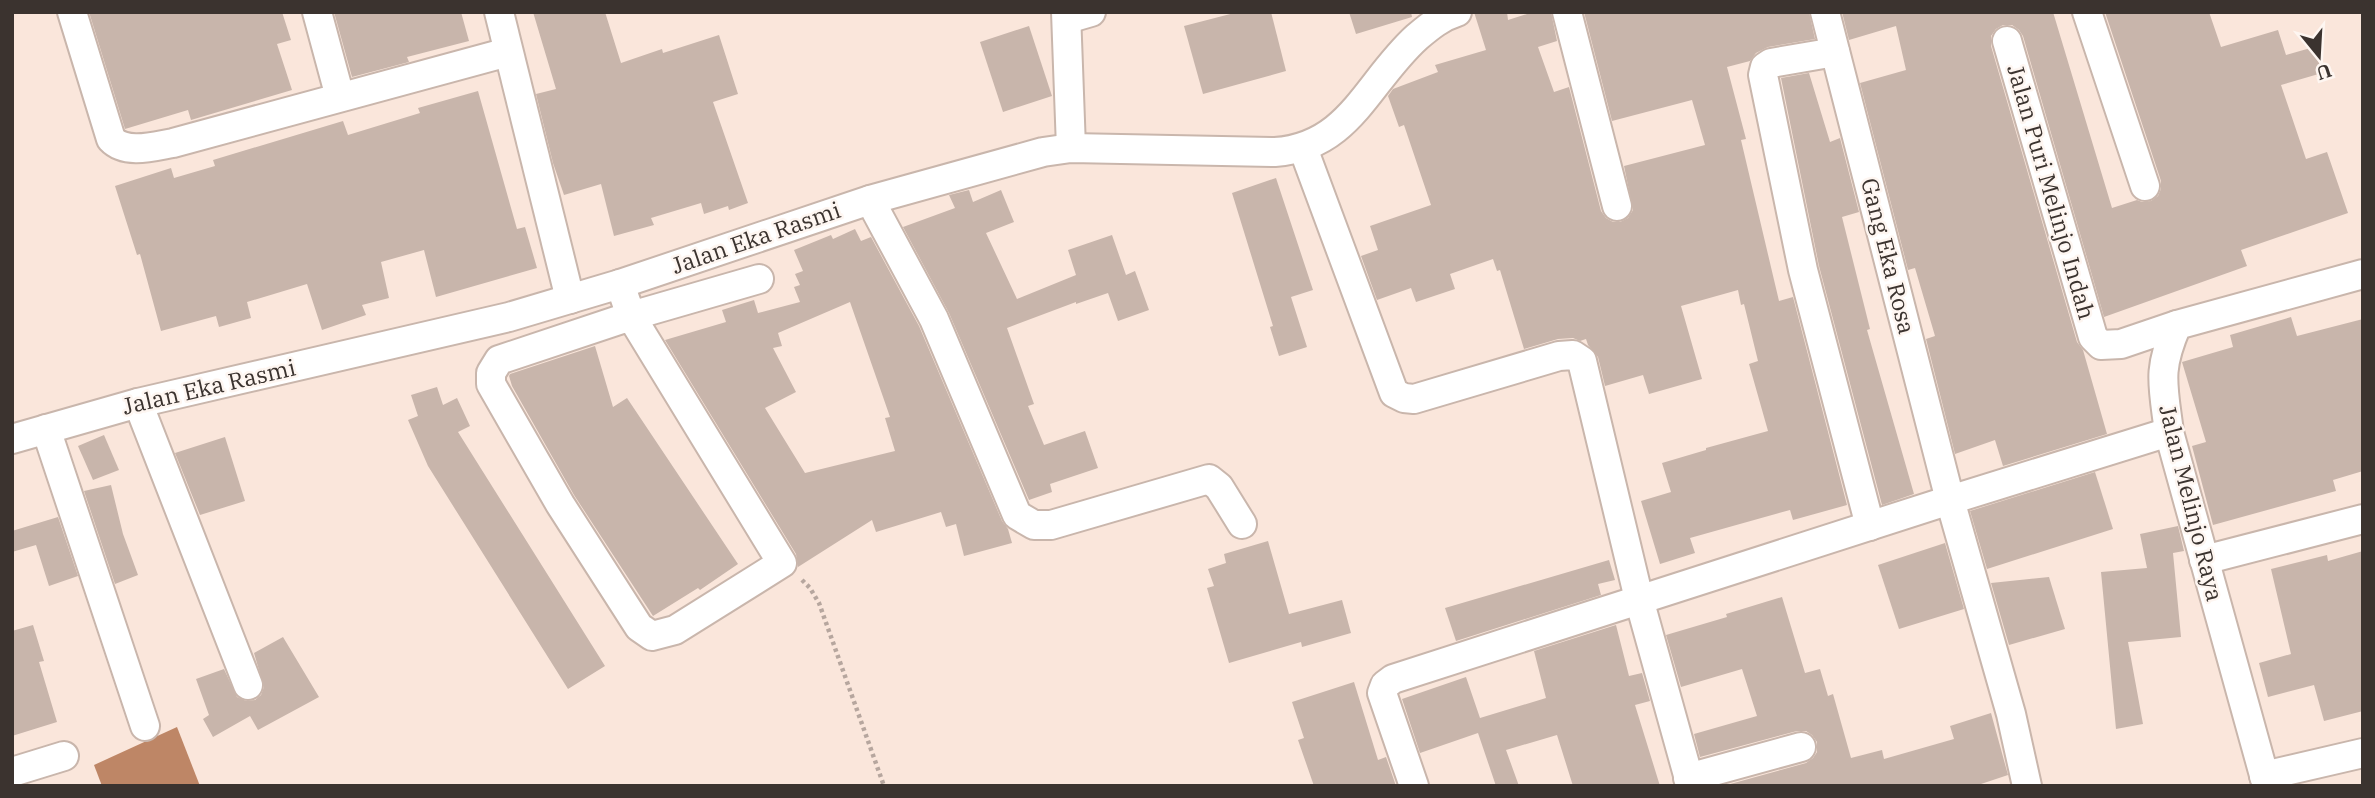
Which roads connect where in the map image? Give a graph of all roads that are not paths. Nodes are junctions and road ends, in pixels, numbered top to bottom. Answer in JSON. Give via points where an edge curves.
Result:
{"nodes":[{"id":1,"x":72,"y":12,"type":"edge"},
{"id":2,"x":317,"y":12,"type":"edge"},
{"id":3,"x":499,"y":12,"type":"edge"},
{"id":4,"x":1567,"y":12,"type":"edge"},
{"id":5,"x":1825,"y":12,"type":"edge"},
{"id":6,"x":2087,"y":12,"type":"edge"},
{"id":7,"x":1454,"y":13,"type":"edge"},
{"id":8,"x":1075,"y":15,"type":"edge"},
{"id":9,"x":2007,"y":41,"type":"dead end"},
{"id":10,"x":508,"y":52,"type":"junction"},
{"id":11,"x":1835,"y":52,"type":"junction"},
{"id":12,"x":340,"y":97,"type":"junction"},
{"id":13,"x":1071,"y":148,"type":"junction"},
{"id":14,"x":1303,"y":148,"type":"junction"},
{"id":15,"x":2145,"y":186,"type":"dead end"},
{"id":16,"x":870,"y":200,"type":"junction"},
{"id":17,"x":1617,"y":206,"type":"dead end"},
{"id":18,"x":2363,"y":274,"type":"edge"},
{"id":19,"x":759,"y":279,"type":"dead end"},
{"id":20,"x":620,"y":284,"type":"junction"},
{"id":21,"x":570,"y":299,"type":"junction"},
{"id":22,"x":631,"y":316,"type":"junction"},
{"id":23,"x":2177,"y":325,"type":"junction"},
{"id":24,"x":138,"y":403,"type":"junction"},
{"id":25,"x":46,"y":429,"type":"junction"},
{"id":26,"x":2169,"y":432,"type":"junction"},
{"id":27,"x":12,"y":439,"type":"edge"},
{"id":28,"x":1950,"y":500,"type":"junction"},
{"id":29,"x":2363,"y":519,"type":"edge"},
{"id":30,"x":1242,"y":524,"type":"dead end"},
{"id":31,"x":1870,"y":526,"type":"junction"},
{"id":32,"x":2204,"y":560,"type":"junction"},
{"id":33,"x":1639,"y":599,"type":"junction"},
{"id":34,"x":248,"y":685,"type":"dead end"},
{"id":35,"x":145,"y":726,"type":"dead end"},
{"id":36,"x":1801,"y":747,"type":"dead end"},
{"id":37,"x":2363,"y":753,"type":"edge"},
{"id":38,"x":64,"y":756,"type":"dead end"},
{"id":39,"x":12,"y":772,"type":"edge"},
{"id":40,"x":2265,"y":781,"type":"edge"},
{"id":41,"x":1689,"y":782,"type":"edge"},
{"id":42,"x":1414,"y":786,"type":"edge"},
{"id":43,"x":2027,"y":786,"type":"edge"}],
"edges":[{"from":1,"to":12,"type":"street","via":[[116,144],[140,149],[173,143]]},
{"from":2,"to":12,"type":"street"},
{"from":3,"to":10,"type":"street"},
{"from":4,"to":17,"type":"street"},
{"from":5,"to":11,"type":"street","name":"Gang Eka Rosa"},
{"from":6,"to":15,"type":"street"},
{"from":7,"to":14,"type":"street","name":"Jalan Eka Rasmi","via":[[1408,45],[1346,122]]},
{"from":8,"to":13,"type":"street"},
{"from":9,"to":23,"type":"street","name":"Jalan Puri Melinjo Indah","via":[[2093,337],[2101,345],[2121,344]]},
{"from":10,"to":12,"type":"street"},
{"from":10,"to":21,"type":"street"},
{"from":11,"to":28,"type":"street","name":"Gang Eka Rosa"},
{"from":11,"to":31,"type":"street","via":[[1771,63],[1763,75],[1803,270]]},
{"from":13,"to":14,"type":"street","name":"Jalan Eka Rasmi","via":[[1275,152]]},
{"from":13,"to":16,"type":"street","name":"Jalan Eka Rasmi"},
{"from":14,"to":33,"type":"street","via":[[1394,393],[1414,399],[1559,356],[1573,355],[1581,361]]},
{"from":16,"to":20,"type":"street","name":"Jalan Eka Rasmi"},
{"from":16,"to":30,"type":"street","via":[[934,319],[1017,515],[1034,525],[1051,525],[1209,479]]},
{"from":18,"to":23,"type":"street"},
{"from":19,"to":22,"type":"street"},
{"from":20,"to":21,"type":"street","name":"Jalan Eka Rasmi"},
{"from":20,"to":22,"type":"street"},
{"from":21,"to":24,"type":"street","name":"Jalan Eka Rasmi"},
{"from":22,"to":22,"type":"street","via":[[782,563],[675,631],[652,636],[639,627],[560,504],[492,384],[491,373],[499,360]]},
{"from":23,"to":26,"type":"street","name":"Jalan Melinjo Raya","via":[[2162,376]]},
{"from":24,"to":25,"type":"street","name":"Jalan Eka Rasmi"},
{"from":24,"to":34,"type":"street"},
{"from":25,"to":27,"type":"street","name":"Jalan Eka Rasmi"},
{"from":25,"to":35,"type":"street"},
{"from":26,"to":28,"type":"street"},
{"from":26,"to":32,"type":"street","name":"Jalan Melinjo Raya"},
{"from":28,"to":31,"type":"street"},
{"from":28,"to":43,"type":"street","name":"Gang Eka Rosa"},
{"from":29,"to":32,"type":"street"},
{"from":31,"to":33,"type":"street"},
{"from":32,"to":40,"type":"street","name":"Jalan Melinjo Raya"},
{"from":33,"to":41,"type":"street"},
{"from":33,"to":42,"type":"street","via":[[1385,685],[1382,693]]},
{"from":36,"to":41,"type":"street"},
{"from":37,"to":40,"type":"street"},
{"from":38,"to":39,"type":"street"}]}
